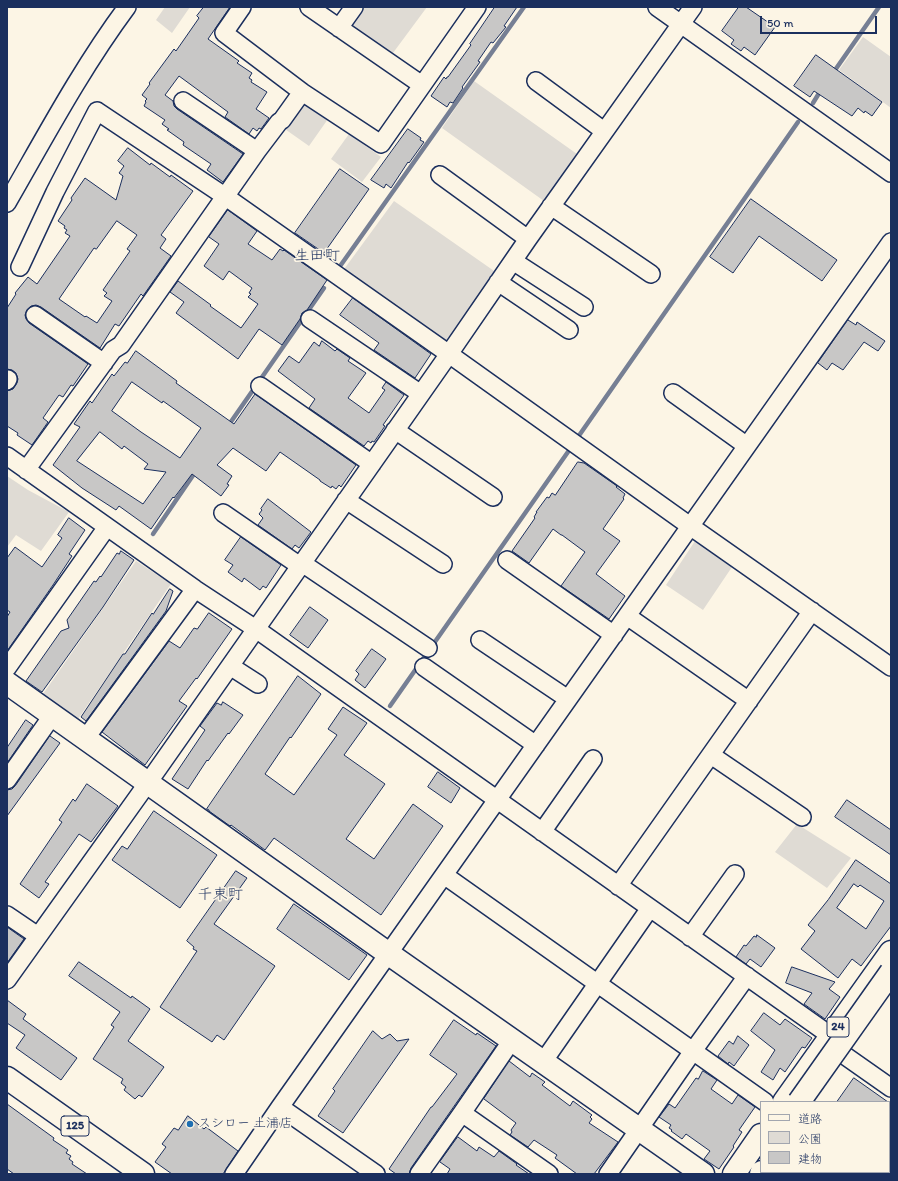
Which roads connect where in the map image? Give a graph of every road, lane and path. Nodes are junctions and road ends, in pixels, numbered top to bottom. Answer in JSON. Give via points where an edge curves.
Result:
{"nodes":[{"id":1,"x":127,"y":7,"type":"edge"},
{"id":2,"x":242,"y":7,"type":"edge"},
{"id":3,"x":309,"y":7,"type":"edge"},
{"id":4,"x":354,"y":7,"type":"edge"},
{"id":5,"x":478,"y":7,"type":"edge"},
{"id":6,"x":657,"y":7,"type":"edge"},
{"id":7,"x":693,"y":7,"type":"edge"},
{"id":8,"x":681,"y":24,"type":"junction"},
{"id":9,"x":339,"y":28,"type":"junction"},
{"id":10,"x":536,"y":81,"type":"dead end"},
{"id":11,"x":422,"y":85,"type":"junction"},
{"id":12,"x":302,"y":92,"type":"junction"},
{"id":13,"x":183,"y":101,"type":"dead end"},
{"id":14,"x":604,"y":131,"type":"junction"},
{"id":15,"x":257,"y":151,"type":"junction"},
{"id":16,"x":891,"y":173,"type":"edge"},
{"id":17,"x":440,"y":175,"type":"dead end"},
{"id":18,"x":226,"y":197,"type":"junction"},
{"id":19,"x":7,"y":203,"type":"edge"},
{"id":20,"x":551,"y":206,"type":"junction"},
{"id":21,"x":528,"y":239,"type":"junction"},
{"id":22,"x":891,"y":242,"type":"edge"},
{"id":23,"x":513,"y":261,"type":"junction"},
{"id":24,"x":20,"y":267,"type":"dead end"},
{"id":25,"x":650,"y":274,"type":"dead end"},
{"id":26,"x":498,"y":282,"type":"junction"},
{"id":27,"x":584,"y":307,"type":"dead end"},
{"id":28,"x":35,"y":315,"type":"dead end"},
{"id":29,"x":310,"y":319,"type":"dead end"},
{"id":30,"x":569,"y":330,"type":"dead end"},
{"id":31,"x":449,"y":354,"type":"junction"},
{"id":32,"x":104,"y":363,"type":"junction"},
{"id":33,"x":260,"y":386,"type":"dead end"},
{"id":34,"x":673,"y":393,"type":"dead end"},
{"id":35,"x":421,"y":394,"type":"junction"},
{"id":36,"x":395,"y":430,"type":"junction"},
{"id":37,"x":747,"y":446,"type":"junction"},
{"id":38,"x":7,"y":456,"type":"edge"},
{"id":39,"x":372,"y":464,"type":"junction"},
{"id":40,"x":26,"y":470,"type":"junction"},
{"id":41,"x":493,"y":497,"type":"dead end"},
{"id":42,"x":346,"y":500,"type":"junction"},
{"id":43,"x":223,"y":513,"type":"dead end"},
{"id":44,"x":690,"y":526,"type":"junction"},
{"id":45,"x":107,"y":527,"type":"junction"},
{"id":46,"x":506,"y":560,"type":"dead end"},
{"id":47,"x":301,"y":564,"type":"junction"},
{"id":48,"x":443,"y":564,"type":"dead end"},
{"id":49,"x":195,"y":589,"type":"junction"},
{"id":50,"x":812,"y":611,"type":"junction"},
{"id":51,"x":627,"y":616,"type":"junction"},
{"id":52,"x":256,"y":629,"type":"junction"},
{"id":53,"x":614,"y":635,"type":"junction"},
{"id":54,"x":480,"y":640,"type":"dead end"},
{"id":55,"x":428,"y":648,"type":"dead end"},
{"id":56,"x":230,"y":666,"type":"junction"},
{"id":57,"x":424,"y":667,"type":"dead end"},
{"id":58,"x":891,"y":667,"type":"edge"},
{"id":59,"x":7,"y":668,"type":"edge"},
{"id":60,"x":7,"y":683,"type":"edge"},
{"id":61,"x":258,"y":684,"type":"dead end"},
{"id":62,"x":568,"y":699,"type":"junction"},
{"id":63,"x":749,"y":701,"type":"junction"},
{"id":64,"x":52,"y":716,"type":"junction"},
{"id":65,"x":85,"y":739,"type":"junction"},
{"id":66,"x":536,"y":745,"type":"junction"},
{"id":67,"x":711,"y":755,"type":"junction"},
{"id":68,"x":593,"y":759,"type":"dead end"},
{"id":69,"x":7,"y":780,"type":"edge"},
{"id":70,"x":148,"y":784,"type":"junction"},
{"id":71,"x":497,"y":800,"type":"junction"},
{"id":72,"x":802,"y":817,"type":"dead end"},
{"id":73,"x":542,"y":832,"type":"junction"},
{"id":74,"x":735,"y":874,"type":"dead end"},
{"id":75,"x":444,"y":875,"type":"junction"},
{"id":76,"x":618,"y":886,"type":"junction"},
{"id":77,"x":650,"y":908,"type":"junction"},
{"id":78,"x":7,"y":915,"type":"edge"},
{"id":79,"x":38,"y":936,"type":"junction"},
{"id":80,"x":690,"y":937,"type":"junction"},
{"id":81,"x":891,"y":952,"type":"edge"},
{"id":82,"x":389,"y":954,"type":"junction"},
{"id":83,"x":891,"y":972,"type":"edge"},
{"id":84,"x":747,"y":976,"type":"junction"},
{"id":85,"x":7,"y":980,"type":"edge"},
{"id":86,"x":598,"y":983,"type":"junction"},
{"id":87,"x":891,"y":988,"type":"edge"},
{"id":88,"x":832,"y":1036,"type":"junction"},
{"id":89,"x":512,"y":1040,"type":"junction"},
{"id":90,"x":693,"y":1051,"type":"junction"},
{"id":91,"x":844,"y":1055,"type":"junction"},
{"id":92,"x":543,"y":1062,"type":"junction"},
{"id":93,"x":7,"y":1078,"type":"edge"},
{"id":94,"x":891,"y":1088,"type":"edge"},
{"id":95,"x":764,"y":1101,"type":"edge"},
{"id":96,"x":785,"y":1101,"type":"edge"},
{"id":97,"x":800,"y":1101,"type":"edge"},
{"id":98,"x":812,"y":1101,"type":"edge"},
{"id":99,"x":280,"y":1107,"type":"junction"},
{"id":100,"x":462,"y":1113,"type":"junction"},
{"id":101,"x":639,"y":1130,"type":"junction"},
{"id":102,"x":760,"y":1136,"type":"edge"},
{"id":103,"x":760,"y":1157,"type":"edge"},
{"id":104,"x":143,"y":1174,"type":"edge"},
{"id":105,"x":234,"y":1174,"type":"edge"},
{"id":106,"x":376,"y":1174,"type":"edge"},
{"id":107,"x":419,"y":1174,"type":"edge"},
{"id":108,"x":549,"y":1174,"type":"edge"},
{"id":109,"x":608,"y":1174,"type":"edge"},
{"id":110,"x":703,"y":1174,"type":"edge"},
{"id":111,"x":734,"y":1174,"type":"edge"},
{"id":112,"x":748,"y":1174,"type":"edge"}],
"edges":[{"from":1,"to":19,"type":"street","via":[[70,93]]},
{"from":2,"to":12,"type":"street","via":[[224,33]]},
{"from":3,"to":9,"type":"street"},
{"from":4,"to":9,"type":"street"},
{"from":5,"to":11,"type":"street"},
{"from":6,"to":8,"type":"street"},
{"from":7,"to":8,"type":"street"},
{"from":8,"to":14,"type":"street"},
{"from":8,"to":16,"type":"street"},
{"from":9,"to":11,"type":"street"},
{"from":10,"to":14,"type":"street"},
{"from":11,"to":12,"type":"street","via":[[380,144]]},
{"from":12,"to":15,"type":"street"},
{"from":13,"to":15,"type":"street"},
{"from":14,"to":20,"type":"street"},
{"from":15,"to":18,"type":"street"},
{"from":17,"to":21,"type":"street"},
{"from":18,"to":24,"type":"street","via":[[97,111]]},
{"from":18,"to":31,"type":"street"},
{"from":18,"to":32,"type":"street","via":[[122,345],[113,350]]},
{"from":20,"to":21,"type":"street"},
{"from":20,"to":25,"type":"street"},
{"from":21,"to":23,"type":"street"},
{"from":22,"to":37,"type":"street"},
{"from":23,"to":26,"type":"street"},
{"from":23,"to":27,"type":"street"},
{"from":26,"to":30,"type":"street"},
{"from":26,"to":31,"type":"street"},
{"from":28,"to":32,"type":"street"},
{"from":29,"to":35,"type":"street"},
{"from":31,"to":35,"type":"street"},
{"from":31,"to":44,"type":"street"},
{"from":32,"to":40,"type":"street"},
{"from":33,"to":39,"type":"street"},
{"from":34,"to":37,"type":"street"},
{"from":35,"to":36,"type":"street"},
{"from":36,"to":39,"type":"street"},
{"from":36,"to":41,"type":"street"},
{"from":37,"to":44,"type":"street"},
{"from":38,"to":40,"type":"street"},
{"from":39,"to":42,"type":"street"},
{"from":40,"to":45,"type":"street"},
{"from":42,"to":47,"type":"street"},
{"from":42,"to":48,"type":"street"},
{"from":43,"to":47,"type":"street"},
{"from":44,"to":50,"type":"street"},
{"from":44,"to":51,"type":"street"},
{"from":45,"to":49,"type":"street"},
{"from":45,"to":59,"type":"street"},
{"from":46,"to":53,"type":"street"},
{"from":47,"to":52,"type":"street"},
{"from":47,"to":55,"type":"street"},
{"from":49,"to":52,"type":"street"},
{"from":49,"to":65,"type":"street"},
{"from":50,"to":58,"type":"street"},
{"from":50,"to":63,"type":"street"},
{"from":51,"to":53,"type":"street"},
{"from":51,"to":63,"type":"street"},
{"from":52,"to":56,"type":"street"},
{"from":52,"to":71,"type":"street"},
{"from":53,"to":62,"type":"street"},
{"from":54,"to":62,"type":"street"},
{"from":56,"to":61,"type":"street"},
{"from":56,"to":70,"type":"street"},
{"from":57,"to":66,"type":"street"},
{"from":60,"to":64,"type":"main road"},
{"from":62,"to":66,"type":"street"},
{"from":63,"to":67,"type":"street"},
{"from":64,"to":65,"type":"main road"},
{"from":64,"to":69,"type":"street"},
{"from":65,"to":70,"type":"main road"},
{"from":66,"to":71,"type":"street"},
{"from":67,"to":72,"type":"street"},
{"from":67,"to":76,"type":"street"},
{"from":68,"to":73,"type":"street"},
{"from":70,"to":79,"type":"street"},
{"from":70,"to":82,"type":"main road"},
{"from":71,"to":73,"type":"street"},
{"from":71,"to":75,"type":"street"},
{"from":73,"to":76,"type":"street"},
{"from":74,"to":80,"type":"street"},
{"from":75,"to":82,"type":"street"},
{"from":75,"to":86,"type":"street"},
{"from":76,"to":77,"type":"street"},
{"from":77,"to":80,"type":"street"},
{"from":77,"to":86,"type":"street"},
{"from":78,"to":79,"type":"street"},
{"from":79,"to":85,"type":"street"},
{"from":80,"to":84,"type":"street"},
{"from":81,"to":88,"type":"main road","number":"24"},
{"from":82,"to":89,"type":"main road"},
{"from":82,"to":99,"type":"street"},
{"from":83,"to":97,"type":"main road","number":"24","bridge":true},
{"from":84,"to":88,"type":"street"},
{"from":84,"to":90,"type":"street"},
{"from":86,"to":90,"type":"street"},
{"from":86,"to":92,"type":"street"},
{"from":87,"to":91,"type":"main road","number":"24"},
{"from":88,"to":91,"type":"street"},
{"from":88,"to":96,"type":"main road","number":"24"},
{"from":89,"to":92,"type":"main road"},
{"from":89,"to":100,"type":"street"},
{"from":90,"to":95,"type":"street"},
{"from":90,"to":101,"type":"street"},
{"from":91,"to":94,"type":"street"},
{"from":91,"to":98,"type":"main road","number":"24"},
{"from":92,"to":101,"type":"main road"},
{"from":93,"to":104,"type":"main road","number":"125"},
{"from":99,"to":105,"type":"street"},
{"from":99,"to":106,"type":"street"},
{"from":100,"to":107,"type":"street"},
{"from":100,"to":108,"type":"street"},
{"from":101,"to":109,"type":"street"},
{"from":101,"to":110,"type":"main road"},
{"from":102,"to":111,"type":"main road"},
{"from":103,"to":112,"type":"main road"}]}
